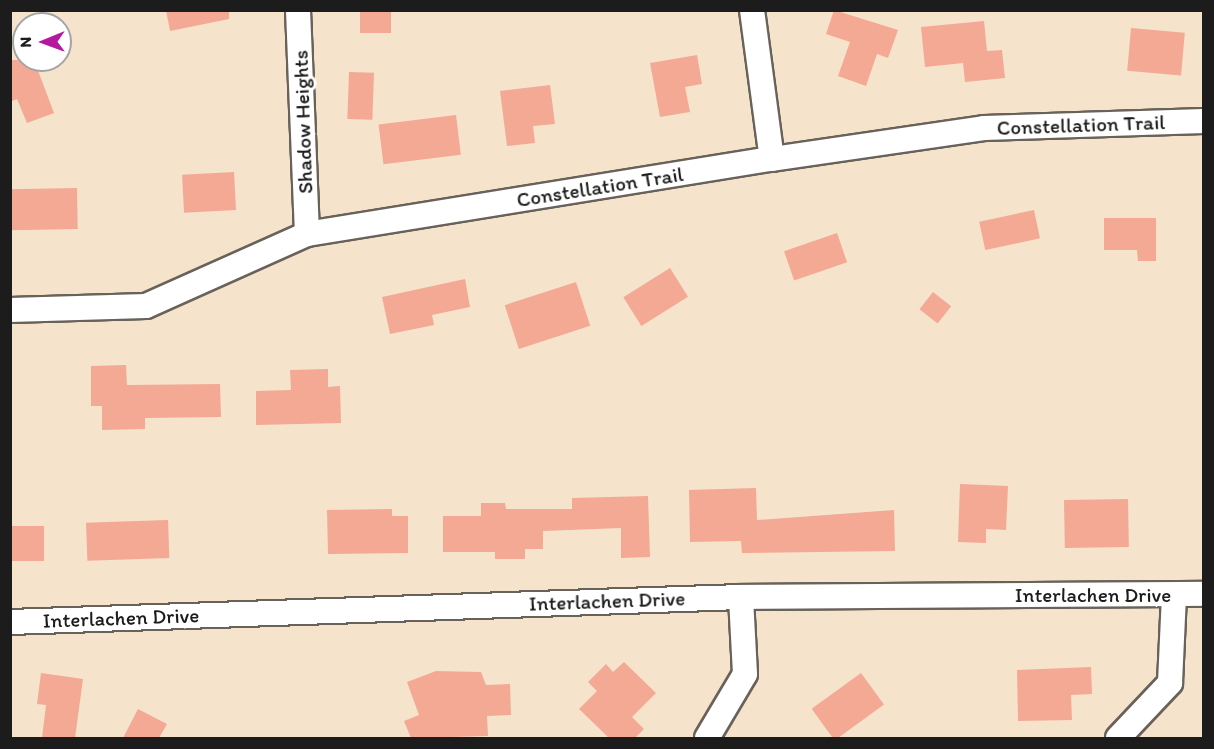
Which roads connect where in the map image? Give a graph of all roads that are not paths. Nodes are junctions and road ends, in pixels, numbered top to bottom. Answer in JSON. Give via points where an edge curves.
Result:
{"nodes":[{"id":1,"x":298,"y":10,"type":"edge"},
{"id":2,"x":752,"y":10,"type":"edge"},
{"id":3,"x":1203,"y":121,"type":"edge"},
{"id":4,"x":772,"y":159,"type":"junction"},
{"id":5,"x":307,"y":234,"type":"junction"},
{"id":6,"x":10,"y":310,"type":"edge"},
{"id":7,"x":1203,"y":594,"type":"edge"},
{"id":8,"x":1174,"y":595,"type":"junction"},
{"id":9,"x":741,"y":597,"type":"junction"},
{"id":10,"x":10,"y":622,"type":"edge"},
{"id":11,"x":707,"y":738,"type":"edge"},
{"id":12,"x":1118,"y":738,"type":"edge"}],
"edges":[{"from":1,"to":5,"type":"street","name":"Shadow Heights"},
{"from":2,"to":4,"type":"street"},
{"from":3,"to":4,"type":"street","name":"Constellation Trail","via":[[984,128]]},
{"from":4,"to":5,"type":"street","name":"Constellation Trail"},
{"from":5,"to":6,"type":"street","name":"Constellation Trail","via":[[146,306]]},
{"from":7,"to":8,"type":"street","name":"Interlachen Drive"},
{"from":8,"to":9,"type":"street","name":"Interlachen Drive"},
{"from":8,"to":12,"type":"street","via":[[1170,683]]},
{"from":9,"to":10,"type":"street","name":"Interlachen Drive"},
{"from":9,"to":11,"type":"street","via":[[745,674]]}]}
